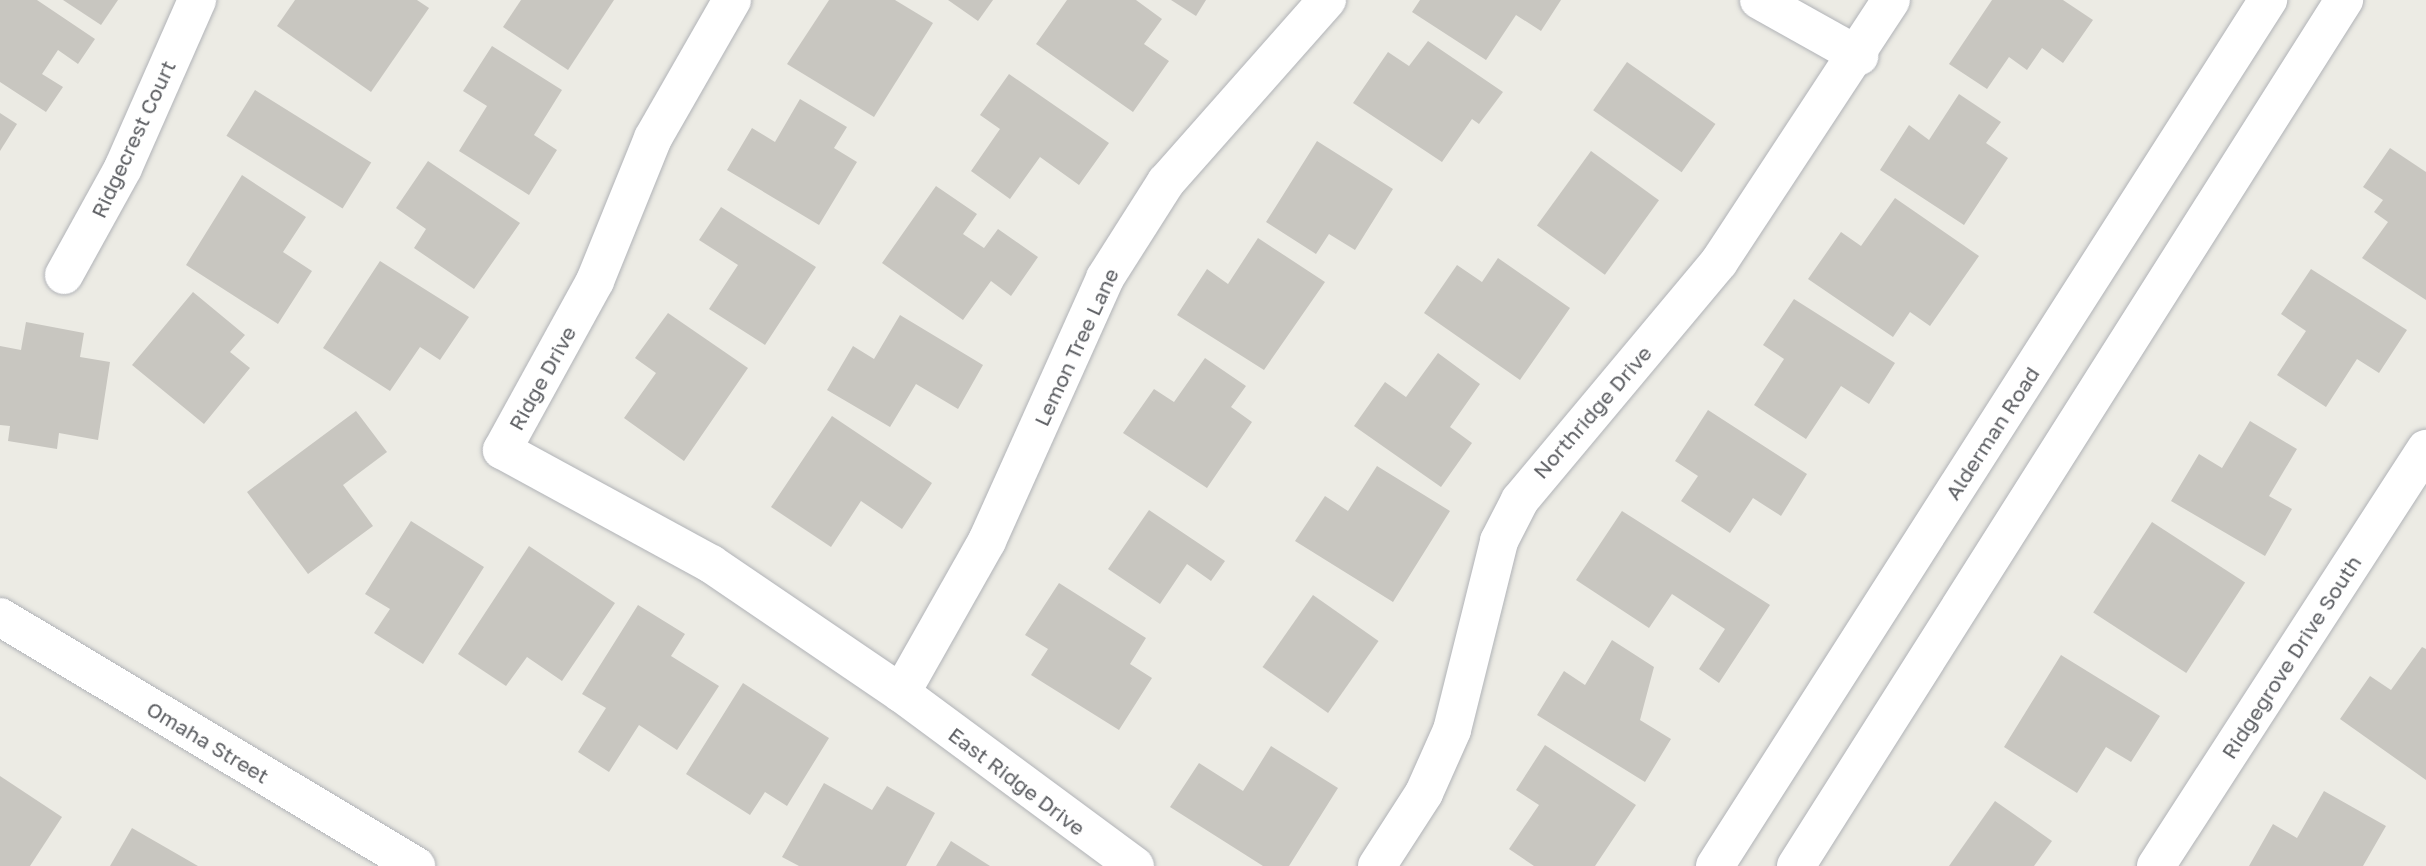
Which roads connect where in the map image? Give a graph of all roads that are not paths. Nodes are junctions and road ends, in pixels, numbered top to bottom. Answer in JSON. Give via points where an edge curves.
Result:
{"nodes":[{"id":1,"x":197,"y":0,"type":"edge"},
{"id":2,"x":732,"y":0,"type":"edge"},
{"id":3,"x":1326,"y":0,"type":"edge"},
{"id":4,"x":1759,"y":0,"type":"edge"},
{"id":5,"x":1891,"y":0,"type":"edge"},
{"id":6,"x":2268,"y":0,"type":"edge"},
{"id":7,"x":2344,"y":0,"type":"edge"},
{"id":8,"x":1859,"y":56,"type":"junction"},
{"id":9,"x":64,"y":275,"type":"dead end"},
{"id":10,"x":2426,"y":449,"type":"edge"},
{"id":11,"x":0,"y":617,"type":"edge"},
{"id":12,"x":901,"y":693,"type":"junction"},
{"id":13,"x":416,"y":866,"type":"edge"},
{"id":14,"x":1135,"y":866,"type":"edge"},
{"id":15,"x":1377,"y":866,"type":"edge"},
{"id":16,"x":1715,"y":866,"type":"edge"},
{"id":17,"x":1796,"y":866,"type":"edge"},
{"id":18,"x":2156,"y":866,"type":"edge"}],
"edges":[{"from":1,"to":9,"type":"street","name":"Ridgecrest Court","via":[[123,168]]},
{"from":2,"to":12,"type":"street","name":"Ridge Drive","via":[[653,138],[595,281],[502,450],[711,564]]},
{"from":3,"to":12,"type":"street","name":"Lemon Tree Lane","via":[[1166,182],[1105,278],[987,541]]},
{"from":4,"to":8,"type":"street"},
{"from":5,"to":8,"type":"street","name":"Northridge Drive"},
{"from":6,"to":16,"type":"street","name":"Alderman Road"},
{"from":7,"to":17,"type":"street"},
{"from":8,"to":15,"type":"street","name":"Northridge Drive","via":[[1719,262],[1520,500],[1499,541],[1451,730],[1424,793]]},
{"from":10,"to":18,"type":"street","name":"Ridgegrove Drive South"},
{"from":11,"to":13,"type":"street","name":"Omaha Street"},
{"from":12,"to":14,"type":"street","name":"East Ridge Drive"}]}
